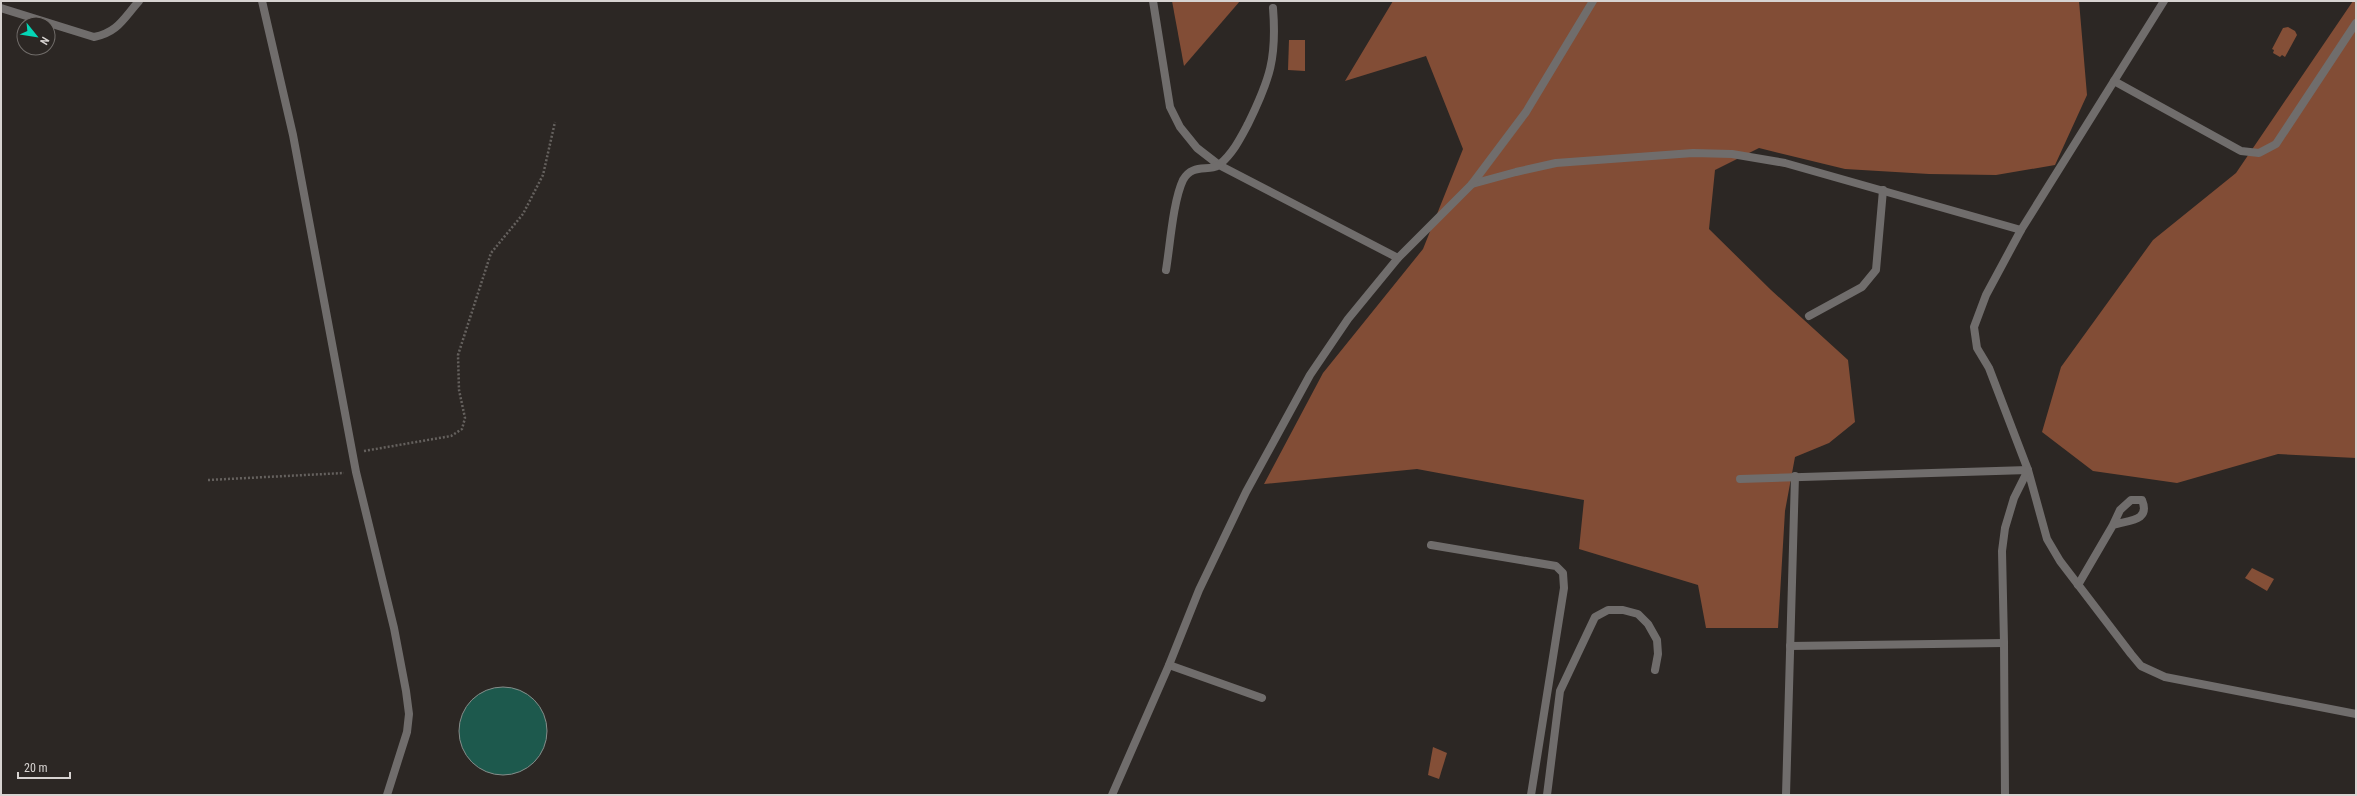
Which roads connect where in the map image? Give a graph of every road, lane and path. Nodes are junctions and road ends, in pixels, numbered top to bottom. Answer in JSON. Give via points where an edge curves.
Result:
{"nodes":[{"id":1,"x":139,"y":1,"type":"edge"},
{"id":2,"x":262,"y":1,"type":"edge"},
{"id":3,"x":1153,"y":1,"type":"edge"},
{"id":4,"x":1592,"y":1,"type":"edge"},
{"id":5,"x":2164,"y":1,"type":"edge"},
{"id":6,"x":1,"y":8,"type":"edge"},
{"id":7,"x":1273,"y":8,"type":"dead end"},
{"id":8,"x":2356,"y":24,"type":"edge"},
{"id":9,"x":2114,"y":81,"type":"junction"},
{"id":10,"x":555,"y":122,"type":"dead end"},
{"id":11,"x":1219,"y":165,"type":"junction"},
{"id":12,"x":1472,"y":184,"type":"junction"},
{"id":13,"x":1883,"y":190,"type":"junction"},
{"id":14,"x":2021,"y":230,"type":"junction"},
{"id":15,"x":1398,"y":258,"type":"junction"},
{"id":16,"x":1166,"y":270,"type":"dead end"},
{"id":17,"x":1809,"y":316,"type":"dead end"},
{"id":18,"x":353,"y":453,"type":"junction"},
{"id":19,"x":2028,"y":470,"type":"junction"},
{"id":20,"x":356,"y":472,"type":"junction"},
{"id":21,"x":1795,"y":476,"type":"junction"},
{"id":22,"x":1740,"y":479,"type":"dead end"},
{"id":23,"x":208,"y":480,"type":"dead end"},
{"id":24,"x":2114,"y":525,"type":"dead end"},
{"id":25,"x":1431,"y":544,"type":"dead end"},
{"id":26,"x":2078,"y":585,"type":"junction"},
{"id":27,"x":2004,"y":644,"type":"junction"},
{"id":28,"x":1790,"y":646,"type":"junction"},
{"id":29,"x":1169,"y":665,"type":"junction"},
{"id":30,"x":1655,"y":670,"type":"dead end"},
{"id":31,"x":1262,"y":698,"type":"dead end"},
{"id":32,"x":2356,"y":714,"type":"edge"},
{"id":33,"x":387,"y":795,"type":"edge"},
{"id":34,"x":1112,"y":795,"type":"edge"},
{"id":35,"x":1531,"y":795,"type":"edge"},
{"id":36,"x":1547,"y":795,"type":"edge"},
{"id":37,"x":1786,"y":795,"type":"edge"},
{"id":38,"x":2004,"y":795,"type":"edge"}],
"edges":[{"from":1,"to":6,"type":"street","via":[[118,27],[108,34],[94,37]]},
{"from":2,"to":18,"type":"street","via":[[293,135]]},
{"from":3,"to":11,"type":"street","via":[[1170,107],[1180,127],[1197,148]]},
{"from":4,"to":12,"type":"street","via":[[1526,112]]},
{"from":5,"to":9,"type":"street"},
{"from":7,"to":11,"type":"street","via":[[1275,40],[1272,70],[1238,144]]},
{"from":8,"to":9,"type":"street","via":[[2276,144],[2259,153],[2241,151]]},
{"from":9,"to":14,"type":"street"},
{"from":10,"to":18,"type":"path","via":[[543,175],[523,214],[491,253],[458,354],[459,390],[465,418],[462,429],[451,436]]},
{"from":11,"to":15,"type":"street"},
{"from":11,"to":16,"type":"street","via":[[1193,170],[1184,180],[1177,203]]},
{"from":12,"to":13,"type":"street","via":[[1556,163],[1693,153],[1732,154],[1784,163]]},
{"from":12,"to":15,"type":"street"},
{"from":13,"to":14,"type":"street"},
{"from":13,"to":17,"type":"street","via":[[1876,270],[1862,287]]},
{"from":14,"to":19,"type":"street","via":[[1986,295],[1974,327],[1977,348],[1989,368]]},
{"from":15,"to":29,"type":"street","via":[[1348,320],[1310,375],[1246,492],[1199,590]]},
{"from":18,"to":20,"type":"street"},
{"from":19,"to":21,"type":"street"},
{"from":19,"to":26,"type":"street","via":[[2047,539]]},
{"from":19,"to":27,"type":"street","via":[[2014,498],[2005,528],[2002,551]]},
{"from":20,"to":23,"type":"path"},
{"from":20,"to":33,"type":"street","via":[[394,628],[409,714],[407,732]]},
{"from":21,"to":22,"type":"street"},
{"from":21,"to":28,"type":"street"},
{"from":24,"to":26,"type":"street"},
{"from":25,"to":35,"type":"street","via":[[1556,566],[1563,573],[1564,588]]},
{"from":26,"to":32,"type":"street","via":[[2141,666],[2152,672],[2165,677]]},
{"from":27,"to":28,"type":"street"},
{"from":27,"to":38,"type":"street"},
{"from":28,"to":37,"type":"street"},
{"from":29,"to":31,"type":"street"},
{"from":29,"to":34,"type":"street"},
{"from":30,"to":36,"type":"street","via":[[1657,640],[1648,624],[1638,614],[1608,610],[1595,617],[1560,691]]}]}
